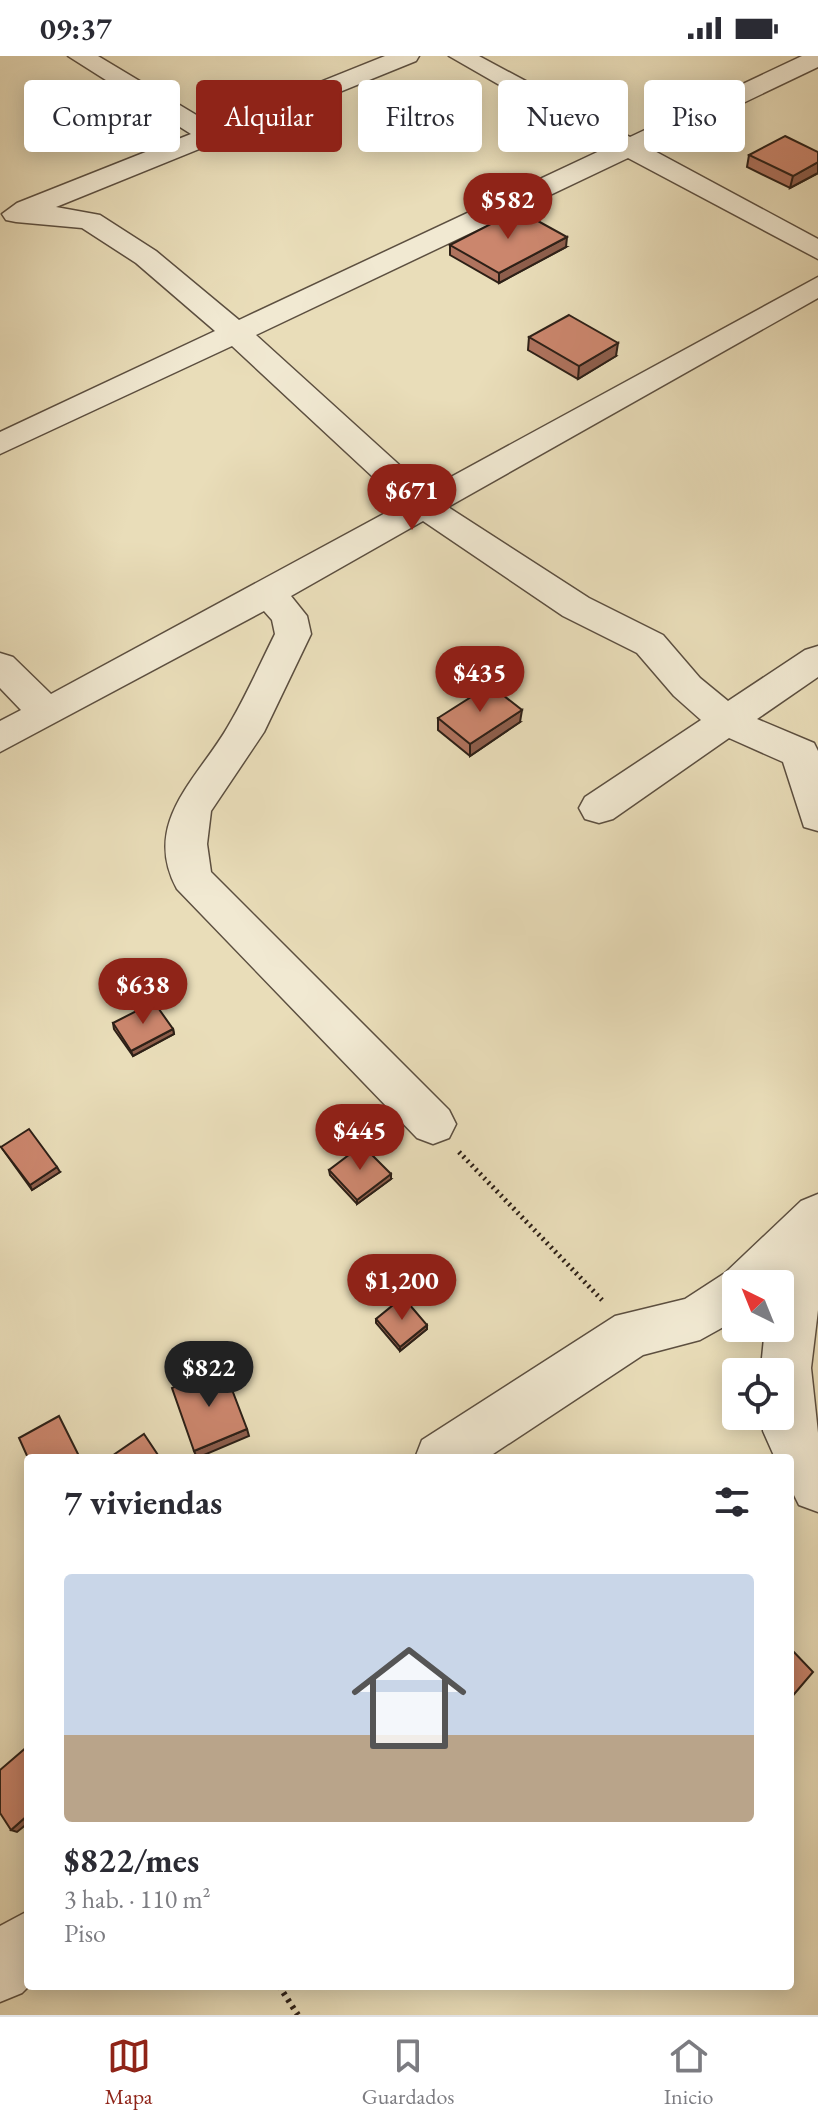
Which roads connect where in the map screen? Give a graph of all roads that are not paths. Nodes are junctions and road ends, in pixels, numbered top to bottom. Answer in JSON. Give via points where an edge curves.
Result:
{"nodes":[{"id":1,"x":80,"y":56,"type":"edge"},
{"id":2,"x":407,"y":56,"type":"edge"},
{"id":3,"x":461,"y":56,"type":"edge"},
{"id":4,"x":818,"y":58,"type":"edge"},
{"id":5,"x":342,"y":82,"type":"edge"},
{"id":6,"x":196,"y":125,"type":"edge"},
{"id":7,"x":196,"y":141,"type":"edge"},
{"id":8,"x":630,"y":147,"type":"junction"},
{"id":9,"x":112,"y":175,"type":"junction"},
{"id":10,"x":8,"y":217,"type":"edge"},
{"id":11,"x":90,"y":221,"type":"junction"},
{"id":12,"x":818,"y":250,"type":"edge"},
{"id":13,"x":818,"y":286,"type":"edge"},
{"id":14,"x":236,"y":333,"type":"junction"},
{"id":15,"x":0,"y":444,"type":"edge"},
{"id":16,"x":424,"y":506,"type":"junction"},
{"id":17,"x":268,"y":593,"type":"junction"},
{"id":18,"x":815,"y":661,"type":"edge"},
{"id":19,"x":0,"y":666,"type":"edge"},
{"id":20,"x":47,"y":713,"type":"junction"},
{"id":21,"x":728,"y":722,"type":"junction"},
{"id":22,"x":0,"y":738,"type":"edge"},
{"id":23,"x":800,"y":753,"type":"junction"},
{"id":24,"x":599,"y":808,"type":"dead end"},
{"id":25,"x":818,"y":816,"type":"edge"},
{"id":26,"x":433,"y":1124,"type":"road end"},
{"id":27,"x":818,"y":1216,"type":"edge"},
{"id":28,"x":818,"y":1250,"type":"edge"},
{"id":29,"x":760,"y":1270,"type":"edge"},
{"id":30,"x":722,"y":1302,"type":"edge"},
{"id":31,"x":447,"y":1454,"type":"edge"},
{"id":32,"x":818,"y":1486,"type":"edge"},
{"id":33,"x":24,"y":1946,"type":"edge"},
{"id":34,"x":0,"y":1971,"type":"edge"}],
"edges":[{"from":1,"to":6,"type":"street"},
{"from":2,"to":5,"type":"street"},
{"from":3,"to":8,"type":"street"},
{"from":4,"to":8,"type":"street"},
{"from":7,"to":9,"type":"street"},
{"from":8,"to":12,"type":"street"},
{"from":8,"to":14,"type":"street"},
{"from":9,"to":10,"type":"street"},
{"from":9,"to":11,"type":"street","via":[[90,202]]},
{"from":10,"to":11,"type":"street","via":[[55,215]]},
{"from":11,"to":14,"type":"street","via":[[177,281]]},
{"from":13,"to":16,"type":"street"},
{"from":14,"to":15,"type":"street"},
{"from":14,"to":16,"type":"street"},
{"from":16,"to":17,"type":"street"},
{"from":16,"to":21,"type":"street","via":[[576,607],[650,644],[687,687]]},
{"from":17,"to":20,"type":"street"},
{"from":17,"to":26,"type":"street","via":[[289,616],[293,634],[245,732],[191,809],[191,878]]},
{"from":18,"to":21,"type":"street"},
{"from":18,"to":23,"type":"street","via":[[798,708]]},
{"from":19,"to":20,"type":"street"},
{"from":20,"to":22,"type":"street"},
{"from":21,"to":23,"type":"street"},
{"from":21,"to":24,"type":"street"},
{"from":23,"to":25,"type":"street"},
{"from":27,"to":29,"type":"street"},
{"from":28,"to":32,"type":"street","via":[[791,1316],[786,1368],[789,1431]]},
{"from":30,"to":31,"type":"street","via":[[675,1326],[633,1333]]},
{"from":33,"to":34,"type":"street"}]}
